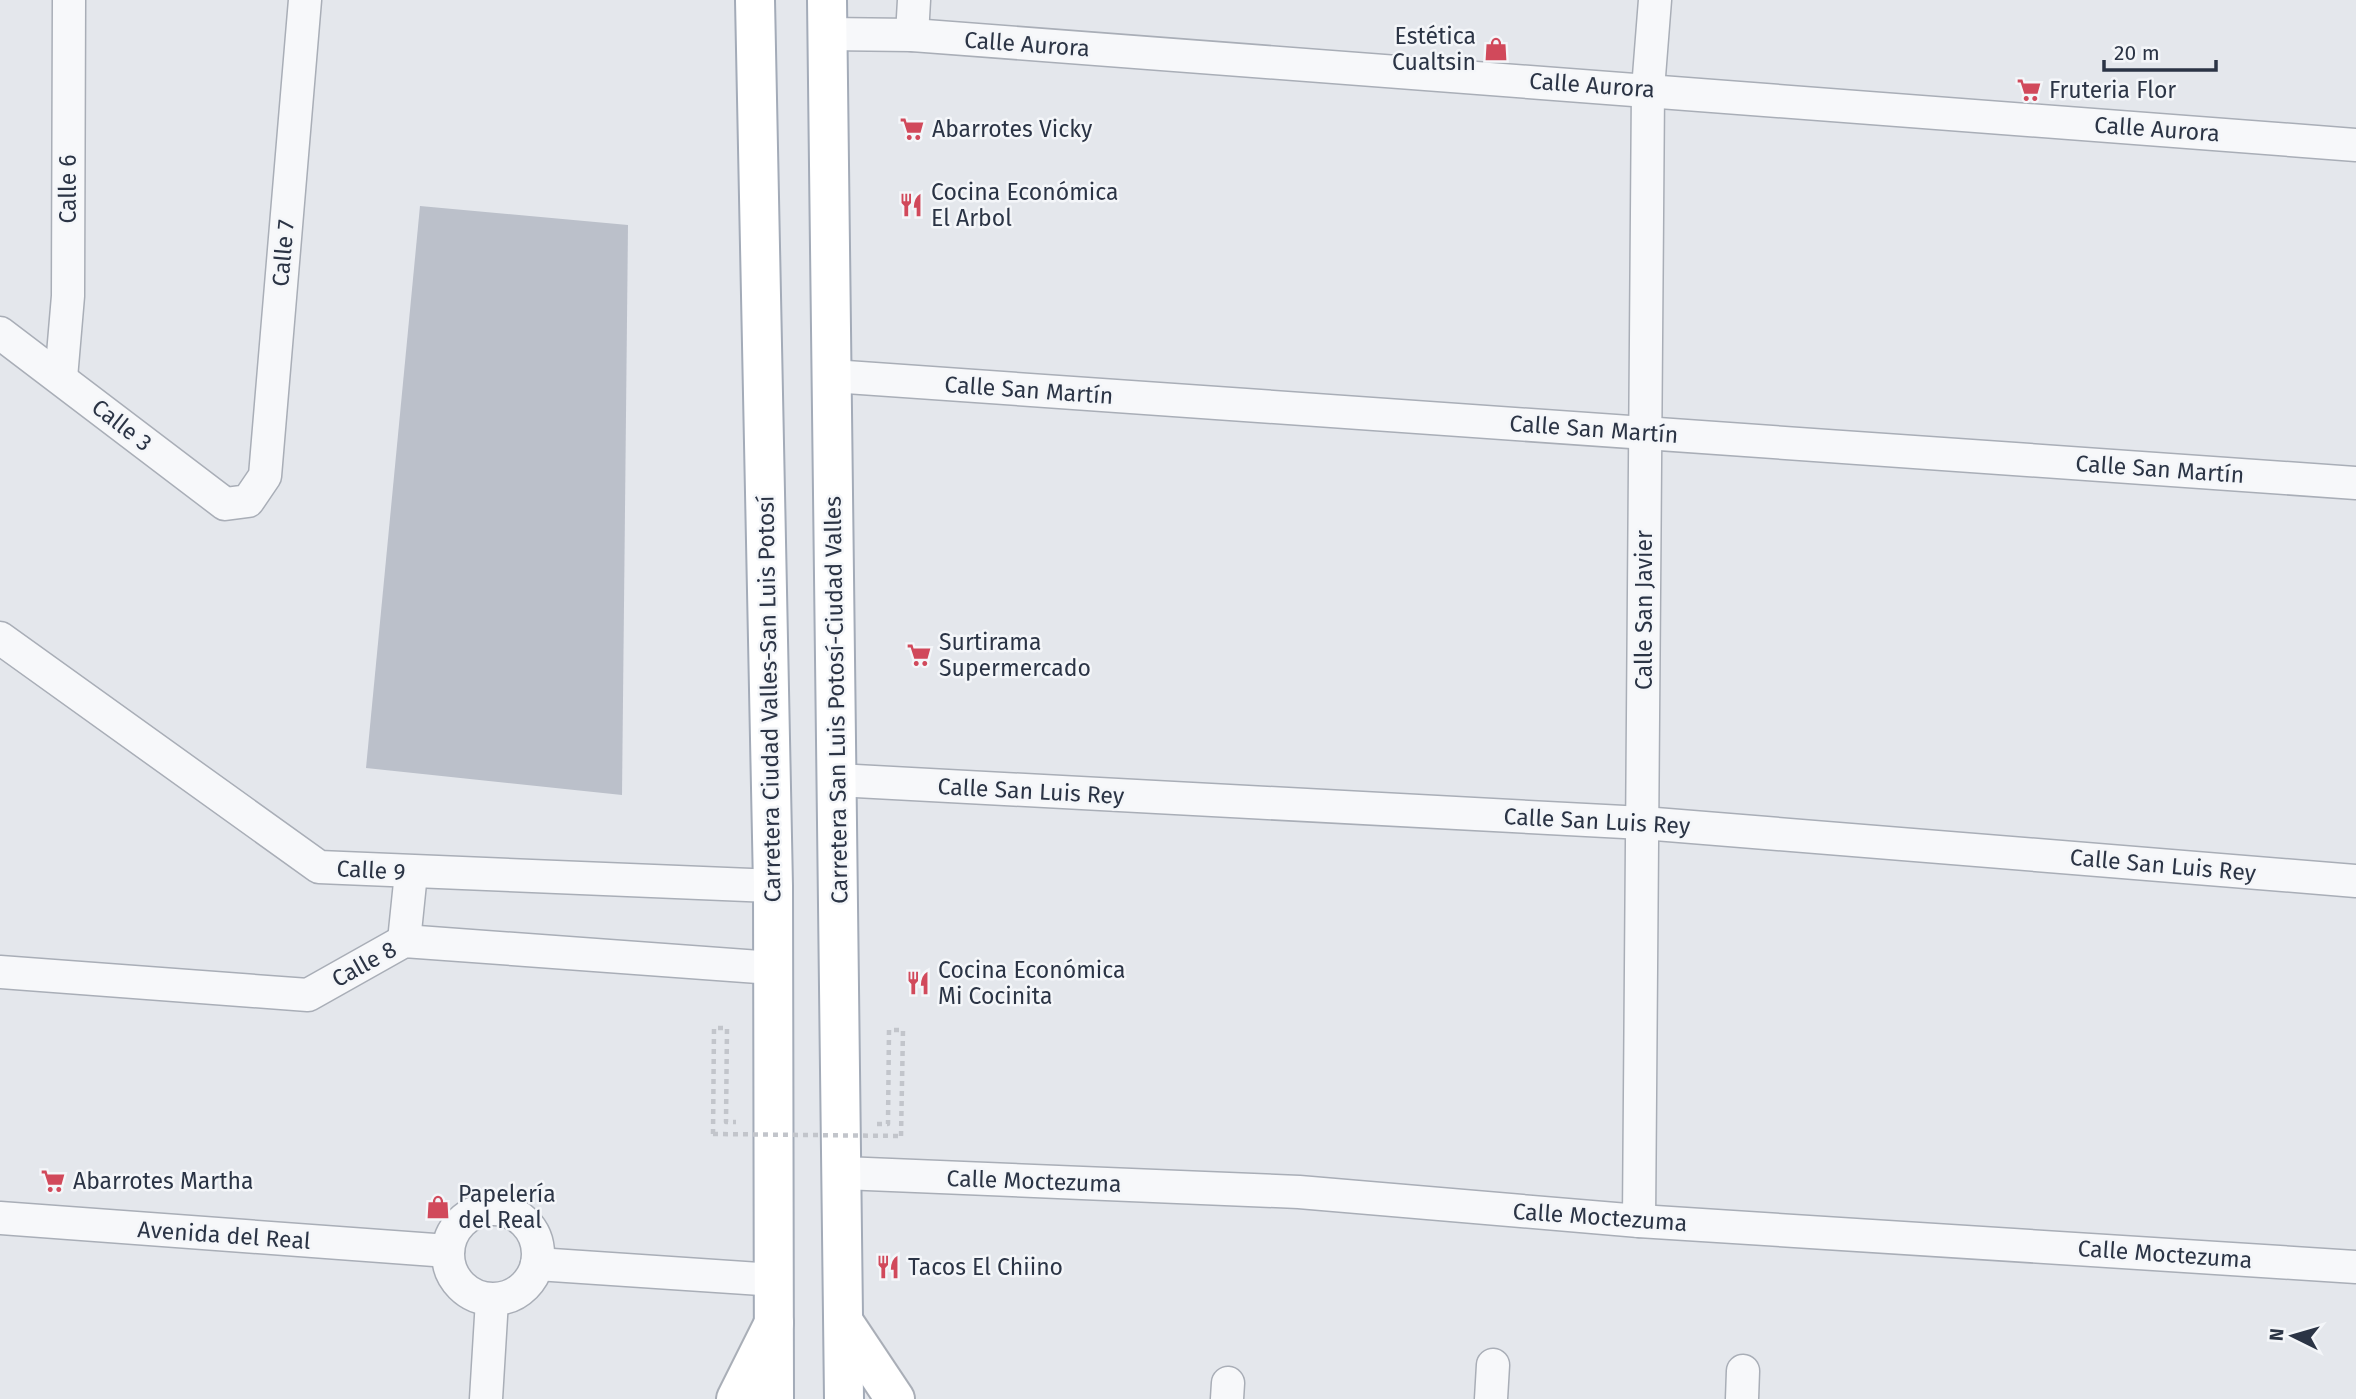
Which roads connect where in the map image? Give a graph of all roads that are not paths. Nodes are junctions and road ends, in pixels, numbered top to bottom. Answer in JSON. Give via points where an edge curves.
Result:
{"nodes":[{"id":1,"x":69,"y":0,"type":"edge"},
{"id":2,"x":304,"y":0,"type":"edge"},
{"id":3,"x":755,"y":0,"type":"edge"},
{"id":4,"x":914,"y":0,"type":"edge"},
{"id":5,"x":1655,"y":0,"type":"edge"},
{"id":6,"x":827,"y":17,"type":"edge"},
{"id":7,"x":912,"y":35,"type":"junction"},
{"id":8,"x":1648,"y":89,"type":"junction"},
{"id":9,"x":2356,"y":145,"type":"edge"},
{"id":10,"x":0,"y":332,"type":"edge"},
{"id":11,"x":832,"y":376,"type":"junction"},
{"id":12,"x":61,"y":378,"type":"junction"},
{"id":13,"x":1645,"y":433,"type":"junction"},
{"id":14,"x":2356,"y":483,"type":"edge"},
{"id":15,"x":248,"y":501,"type":"joint"},
{"id":16,"x":0,"y":638,"type":"edge"},
{"id":17,"x":837,"y":780,"type":"junction"},
{"id":18,"x":1643,"y":823,"type":"junction"},
{"id":19,"x":411,"y":873,"type":"junction"},
{"id":20,"x":2356,"y":881,"type":"edge"},
{"id":21,"x":774,"y":886,"type":"junction"},
{"id":22,"x":404,"y":941,"type":"junction"},
{"id":23,"x":773,"y":968,"type":"junction"},
{"id":24,"x":0,"y":972,"type":"edge"},
{"id":25,"x":843,"y":1173,"type":"junction"},
{"id":26,"x":0,"y":1218,"type":"edge"},
{"id":27,"x":1639,"y":1220,"type":"junction"},
{"id":28,"x":448,"y":1251,"type":"junction"},
{"id":29,"x":537,"y":1264,"type":"junction"},
{"id":30,"x":2356,"y":1267,"type":"edge"},
{"id":31,"x":774,"y":1280,"type":"junction"},
{"id":32,"x":492,"y":1300,"type":"junction"},
{"id":33,"x":774,"y":1323,"type":"junction"},
{"id":34,"x":845,"y":1324,"type":"junction"},
{"id":35,"x":1493,"y":1365,"type":"dead end"},
{"id":36,"x":486,"y":1399,"type":"edge"},
{"id":37,"x":736,"y":1399,"type":"edge"},
{"id":38,"x":774,"y":1399,"type":"edge"},
{"id":39,"x":844,"y":1399,"type":"edge"},
{"id":40,"x":895,"y":1399,"type":"edge"},
{"id":41,"x":1491,"y":1399,"type":"edge"}],
"edges":[{"from":1,"to":12,"type":"street","name":"Calle 6","via":[[68,296]]},
{"from":2,"to":15,"type":"street","name":"Calle 7","via":[[265,475]]},
{"from":3,"to":21,"type":"main road","name":"Carretera Ciudad Valles-San Luis Potosí"},
{"from":4,"to":7,"type":"street"},
{"from":5,"to":8,"type":"street","name":"Calle San Javier"},
{"from":6,"to":7,"type":"street","name":"Calle Aurora"},
{"from":6,"to":11,"type":"main road","name":"Carretera San Luis Potosí-Ciudad Valles"},
{"from":7,"to":8,"type":"street","name":"Calle Aurora"},
{"from":8,"to":9,"type":"street","name":"Calle Aurora"},
{"from":8,"to":13,"type":"street","name":"Calle San Javier"},
{"from":10,"to":12,"type":"street","name":"Calle 3"},
{"from":11,"to":13,"type":"street","name":"Calle San Martín"},
{"from":11,"to":17,"type":"main road","name":"Carretera San Luis Potosí-Ciudad Valles"},
{"from":12,"to":15,"type":"street","name":"Calle 3","via":[[225,504]]},
{"from":13,"to":14,"type":"street","name":"Calle San Martín"},
{"from":13,"to":18,"type":"street","name":"Calle San Javier"},
{"from":16,"to":19,"type":"street","name":"Calle 9","via":[[319,867]]},
{"from":17,"to":18,"type":"street","name":"Calle San Luis Rey"},
{"from":17,"to":25,"type":"main road","name":"Carretera San Luis Potosí-Ciudad Valles"},
{"from":18,"to":20,"type":"street","name":"Calle San Luis Rey"},
{"from":18,"to":27,"type":"street","name":"Calle San Javier"},
{"from":19,"to":21,"type":"street","name":"Calle 9"},
{"from":19,"to":22,"type":"street"},
{"from":21,"to":23,"type":"main road","name":"Carretera Ciudad Valles-San Luis Potosí"},
{"from":22,"to":23,"type":"street","name":"Calle 8"},
{"from":22,"to":24,"type":"street","name":"Calle 8","via":[[308,995]]},
{"from":23,"to":31,"type":"main road","name":"Carretera Ciudad Valles-San Luis Potosí"},
{"from":25,"to":27,"type":"street","name":"Calle Moctezuma","via":[[1299,1192]]},
{"from":25,"to":34,"type":"main road","name":"Carretera San Luis Potosí-Ciudad Valles"},
{"from":26,"to":28,"type":"street","name":"Avenida del Real"},
{"from":27,"to":30,"type":"street","name":"Calle Moctezuma"},
{"from":28,"to":29,"type":"street","via":[[461,1222],[491,1209],[507,1211],[532,1232]]},
{"from":28,"to":32,"type":"street","via":[[456,1280],[478,1297]]},
{"from":29,"to":31,"type":"street"},
{"from":29,"to":32,"type":"street","via":[[517,1293]]},
{"from":31,"to":33,"type":"main road","name":"Carretera Ciudad Valles-San Luis Potosí"},
{"from":32,"to":36,"type":"street"},
{"from":33,"to":37,"type":"main road"},
{"from":33,"to":38,"type":"main road","name":"Carretera Ciudad Valles-San Luis Potosí"},
{"from":34,"to":39,"type":"main road","name":"Carretera San Luis Potosí-Ciudad Valles"},
{"from":34,"to":40,"type":"main road"},
{"from":35,"to":41,"type":"street"}]}
